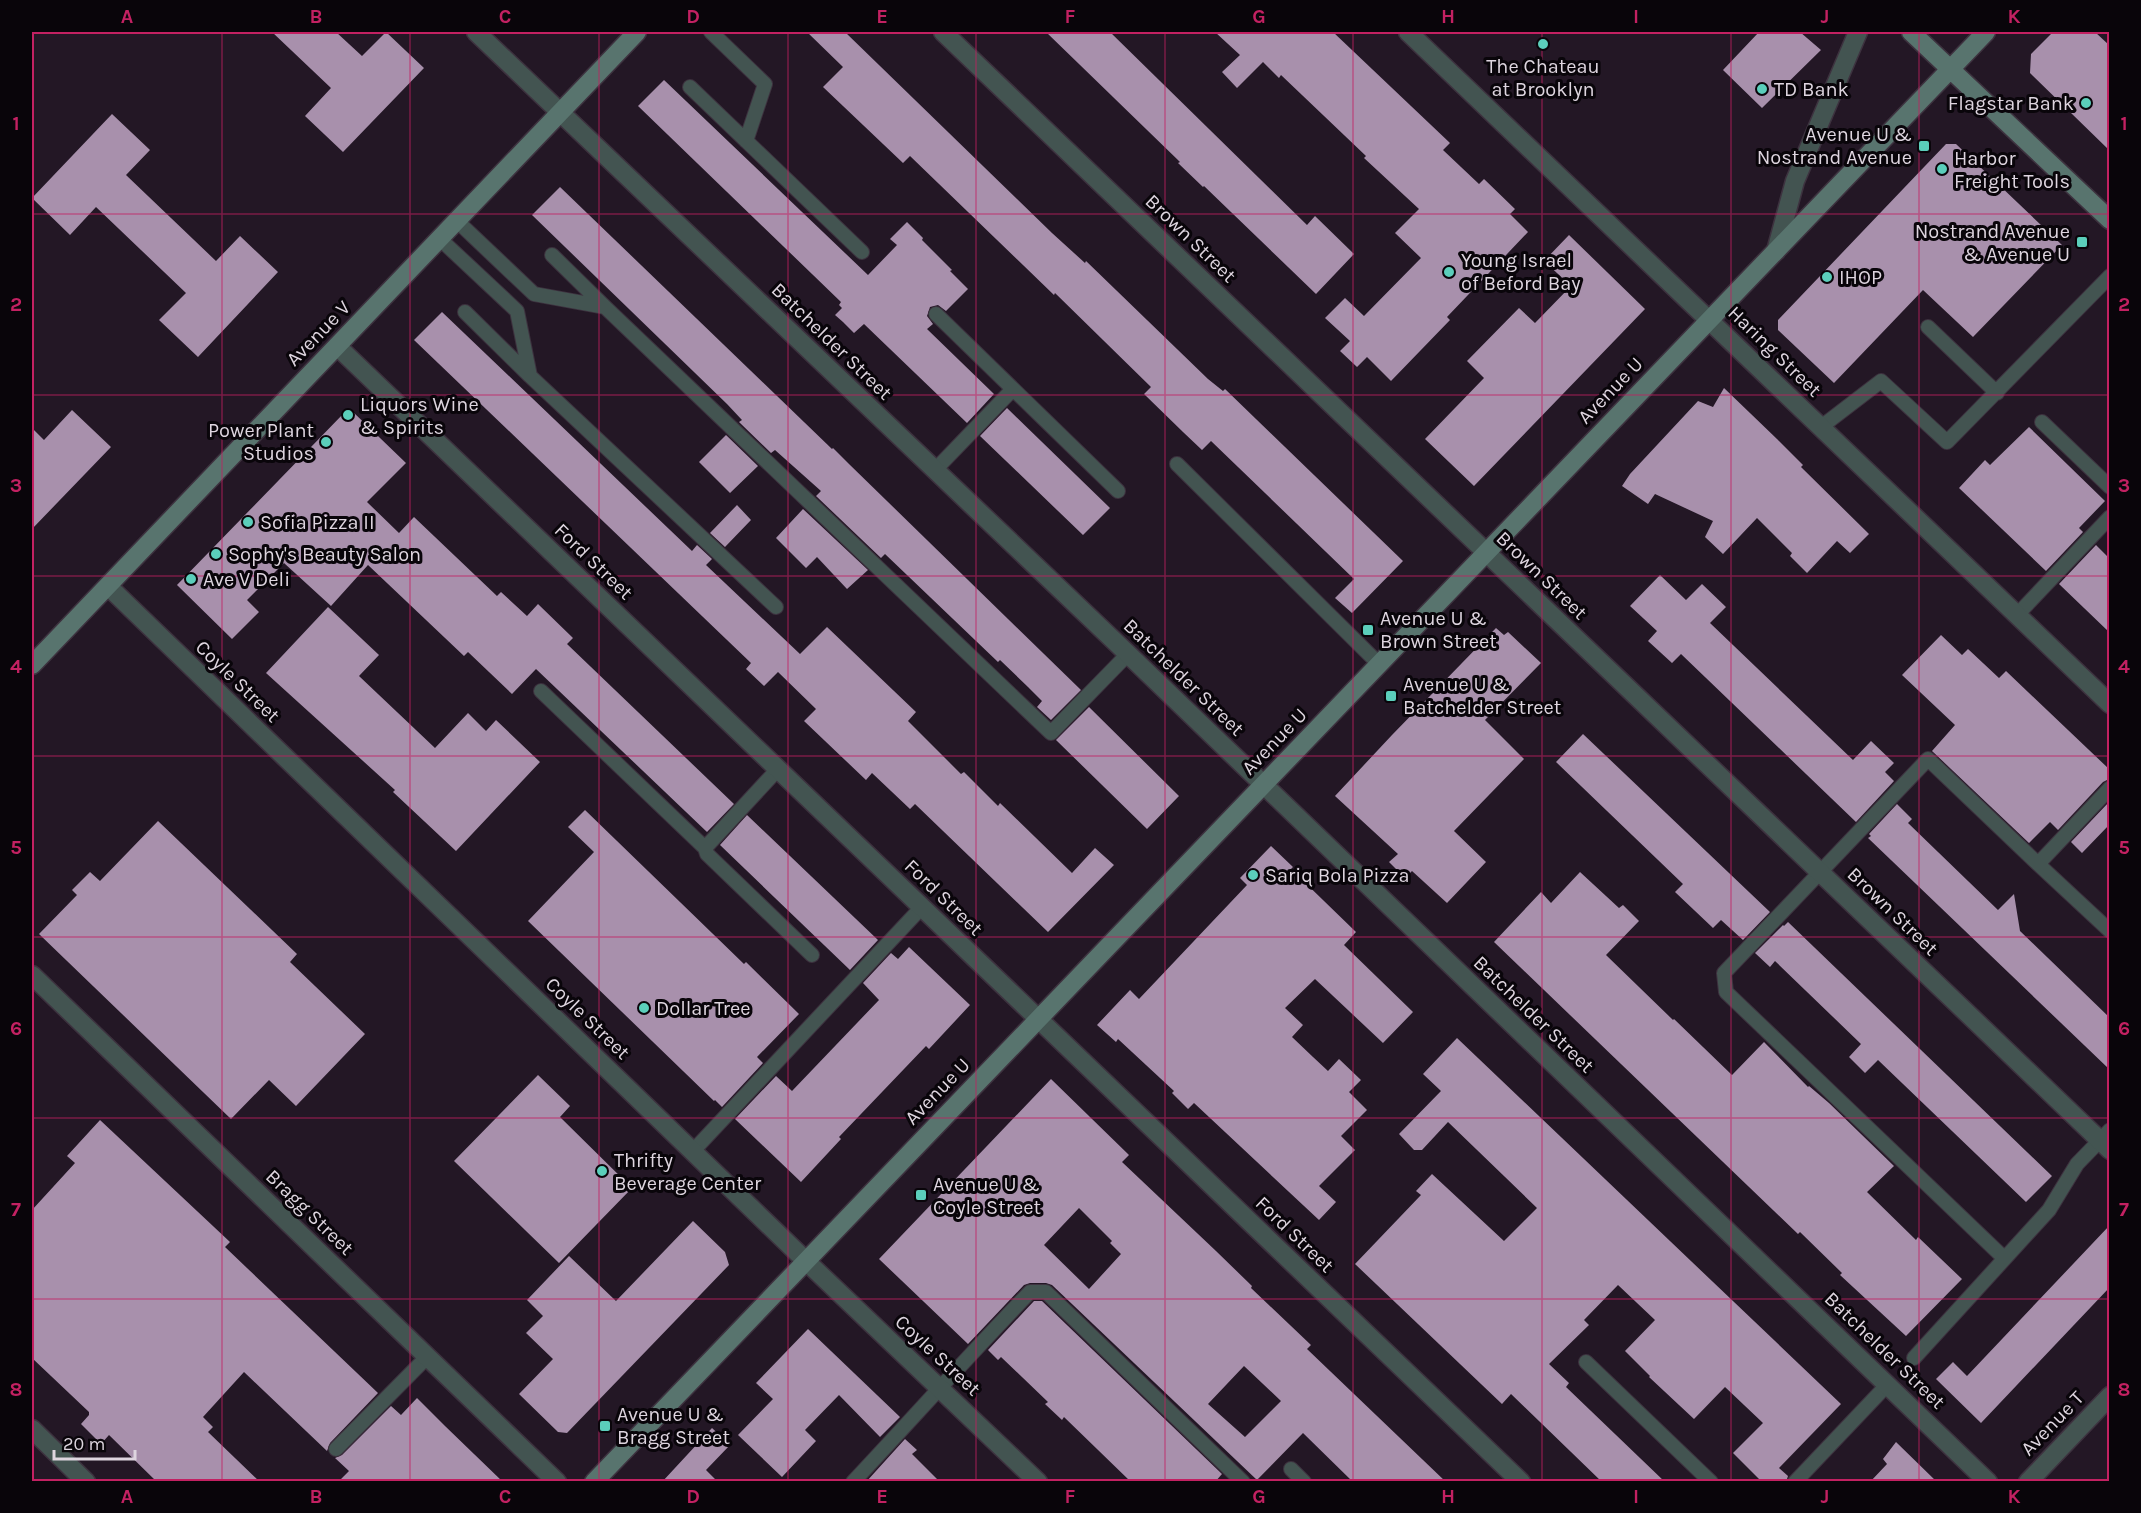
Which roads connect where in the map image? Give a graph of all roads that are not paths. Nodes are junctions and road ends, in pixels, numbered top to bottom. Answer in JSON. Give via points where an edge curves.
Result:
{"nodes":[{"id":1,"x":476,"y":32,"type":"edge"},
{"id":2,"x":637,"y":32,"type":"edge"},
{"id":3,"x":711,"y":32,"type":"edge"},
{"id":4,"x":943,"y":32,"type":"edge"},
{"id":5,"x":1408,"y":32,"type":"edge"},
{"id":6,"x":1858,"y":32,"type":"edge"},
{"id":7,"x":1911,"y":32,"type":"edge"},
{"id":8,"x":1986,"y":32,"type":"edge"},
{"id":9,"x":1950,"y":69,"type":"junction"},
{"id":10,"x":690,"y":87,"type":"dead end"},
{"id":11,"x":560,"y":112,"type":"junction"},
{"id":12,"x":746,"y":141,"type":"junction"},
{"id":13,"x":456,"y":220,"type":"junction"},
{"id":14,"x":2109,"y":220,"type":"edge"},
{"id":15,"x":439,"y":238,"type":"junction"},
{"id":16,"x":1776,"y":251,"type":"junction"},
{"id":17,"x":862,"y":252,"type":"dead end"},
{"id":18,"x":552,"y":255,"type":"dead end"},
{"id":19,"x":2109,"y":276,"type":"edge"},
{"id":20,"x":605,"y":307,"type":"junction"},
{"id":21,"x":465,"y":312,"type":"dead end"},
{"id":22,"x":936,"y":314,"type":"dead end"},
{"id":23,"x":1709,"y":319,"type":"junction"},
{"id":24,"x":1928,"y":327,"type":"dead end"},
{"id":25,"x":337,"y":346,"type":"junction"},
{"id":26,"x":530,"y":376,"type":"junction"},
{"id":27,"x":1013,"y":389,"type":"junction"},
{"id":28,"x":1997,"y":393,"type":"junction"},
{"id":29,"x":2042,"y":422,"type":"dead end"},
{"id":30,"x":1821,"y":427,"type":"junction"},
{"id":31,"x":1178,"y":464,"type":"dead end"},
{"id":32,"x":935,"y":470,"type":"junction"},
{"id":33,"x":2109,"y":487,"type":"edge"},
{"id":34,"x":1118,"y":491,"type":"dead end"},
{"id":35,"x":2109,"y":517,"type":"edge"},
{"id":36,"x":1486,"y":553,"type":"junction"},
{"id":37,"x":108,"y":586,"type":"junction"},
{"id":38,"x":776,"y":607,"type":"dead end"},
{"id":39,"x":2017,"y":615,"type":"junction"},
{"id":40,"x":1128,"y":654,"type":"junction"},
{"id":41,"x":1379,"y":664,"type":"junction"},
{"id":42,"x":32,"y":666,"type":"edge"},
{"id":43,"x":542,"y":692,"type":"dead end"},
{"id":44,"x":2109,"y":704,"type":"edge"},
{"id":45,"x":778,"y":769,"type":"junction"},
{"id":46,"x":1263,"y":785,"type":"junction"},
{"id":47,"x":2109,"y":788,"type":"edge"},
{"id":48,"x":705,"y":848,"type":"junction"},
{"id":49,"x":2038,"y":864,"type":"junction"},
{"id":50,"x":1820,"y":873,"type":"junction"},
{"id":51,"x":922,"y":907,"type":"junction"},
{"id":52,"x":2109,"y":931,"type":"edge"},
{"id":53,"x":812,"y":955,"type":"dead end"},
{"id":54,"x":32,"y":975,"type":"edge"},
{"id":55,"x":1038,"y":1018,"type":"junction"},
{"id":56,"x":2106,"y":1140,"type":"edge"},
{"id":57,"x":693,"y":1151,"type":"junction"},
{"id":58,"x":2004,"y":1258,"type":"junction"},
{"id":59,"x":806,"y":1261,"type":"junction"},
{"id":60,"x":427,"y":1357,"type":"junction"},
{"id":61,"x":1914,"y":1358,"type":"dead end"},
{"id":62,"x":1586,"y":1362,"type":"dead end"},
{"id":63,"x":1888,"y":1384,"type":"junction"},
{"id":64,"x":939,"y":1386,"type":"junction"},
{"id":65,"x":2109,"y":1396,"type":"edge"},
{"id":66,"x":32,"y":1429,"type":"edge"},
{"id":67,"x":336,"y":1449,"type":"dead end"},
{"id":68,"x":1291,"y":1469,"type":"dead end"},
{"id":69,"x":86,"y":1482,"type":"edge"},
{"id":70,"x":557,"y":1482,"type":"edge"},
{"id":71,"x":594,"y":1482,"type":"edge"},
{"id":72,"x":853,"y":1482,"type":"edge"},
{"id":73,"x":1038,"y":1482,"type":"edge"},
{"id":74,"x":1243,"y":1482,"type":"edge"},
{"id":75,"x":1304,"y":1482,"type":"edge"},
{"id":76,"x":1521,"y":1482,"type":"edge"},
{"id":77,"x":1711,"y":1482,"type":"edge"},
{"id":78,"x":1795,"y":1482,"type":"edge"},
{"id":79,"x":1988,"y":1482,"type":"edge"},
{"id":80,"x":2028,"y":1482,"type":"edge"}],
"edges":[{"from":1,"to":11,"type":"street","name":"Batchelder Street"},
{"from":2,"to":11,"type":"main road","name":"Avenue V"},
{"from":3,"to":12,"type":"lane","via":[[765,84]]},
{"from":4,"to":36,"type":"street","name":"Brown Street"},
{"from":5,"to":23,"type":"street","name":"Haring Street"},
{"from":6,"to":16,"type":"street","via":[[1795,181]]},
{"from":7,"to":9,"type":"main road"},
{"from":8,"to":9,"type":"main road","name":"Avenue U"},
{"from":9,"to":14,"type":"main road"},
{"from":9,"to":16,"type":"main road","name":"Avenue U"},
{"from":10,"to":12,"type":"lane"},
{"from":11,"to":13,"type":"main road","name":"Avenue V"},
{"from":11,"to":32,"type":"street","name":"Batchelder Street"},
{"from":12,"to":17,"type":"lane"},
{"from":13,"to":15,"type":"main road","name":"Avenue V"},
{"from":13,"to":20,"type":"lane","via":[[534,294]]},
{"from":15,"to":25,"type":"main road","name":"Avenue V"},
{"from":15,"to":26,"type":"lane","via":[[517,310]]},
{"from":16,"to":23,"type":"main road","name":"Avenue U"},
{"from":18,"to":20,"type":"lane"},
{"from":19,"to":28,"type":"lane"},
{"from":20,"to":40,"type":"lane","via":[[1051,733]]},
{"from":21,"to":26,"type":"lane"},
{"from":22,"to":27,"type":"lane"},
{"from":23,"to":30,"type":"street","name":"Haring Street"},
{"from":23,"to":36,"type":"main road","name":"Avenue U"},
{"from":24,"to":28,"type":"lane"},
{"from":25,"to":37,"type":"main road","name":"Avenue V"},
{"from":25,"to":45,"type":"street","name":"Ford Street"},
{"from":26,"to":38,"type":"lane"},
{"from":27,"to":32,"type":"lane"},
{"from":27,"to":34,"type":"lane"},
{"from":28,"to":30,"type":"lane","via":[[1947,442],[1881,381]]},
{"from":29,"to":33,"type":"lane"},
{"from":30,"to":39,"type":"street","name":"Haring Street"},
{"from":31,"to":41,"type":"lane"},
{"from":32,"to":40,"type":"street","name":"Batchelder Street"},
{"from":35,"to":39,"type":"lane"},
{"from":36,"to":41,"type":"main road","name":"Avenue U"},
{"from":36,"to":50,"type":"street","name":"Brown Street"},
{"from":37,"to":42,"type":"main road","name":"Avenue V"},
{"from":37,"to":57,"type":"street","name":"Coyle Street"},
{"from":39,"to":44,"type":"street","name":"Haring Street"},
{"from":40,"to":46,"type":"street","name":"Batchelder Street"},
{"from":41,"to":46,"type":"main road","name":"Avenue U"},
{"from":43,"to":48,"type":"lane"},
{"from":45,"to":48,"type":"lane"},
{"from":45,"to":51,"type":"street","name":"Ford Street"},
{"from":46,"to":55,"type":"main road","name":"Avenue U"},
{"from":46,"to":63,"type":"street","name":"Batchelder Street"},
{"from":47,"to":49,"type":"lane"},
{"from":48,"to":53,"type":"lane"},
{"from":49,"to":50,"type":"lane","via":[[1928,759]]},
{"from":49,"to":52,"type":"lane"},
{"from":50,"to":56,"type":"street","name":"Brown Street"},
{"from":50,"to":58,"type":"lane","via":[[1724,973],[1726,992]]},
{"from":51,"to":55,"type":"street","name":"Ford Street"},
{"from":51,"to":57,"type":"lane"},
{"from":54,"to":60,"type":"street","name":"Bragg Street"},
{"from":55,"to":59,"type":"main road","name":"Avenue U"},
{"from":55,"to":76,"type":"street","name":"Ford Street"},
{"from":56,"to":58,"type":"lane","via":[[2077,1164],[2049,1210]]},
{"from":57,"to":59,"type":"street","name":"Coyle Street"},
{"from":58,"to":61,"type":"lane"},
{"from":59,"to":64,"type":"street","name":"Coyle Street"},
{"from":59,"to":71,"type":"main road","name":"Avenue U"},
{"from":60,"to":67,"type":"lane"},
{"from":60,"to":70,"type":"street","name":"Bragg Street"},
{"from":62,"to":77,"type":"lane"},
{"from":63,"to":78,"type":"lane"},
{"from":63,"to":79,"type":"street","name":"Batchelder Street"},
{"from":64,"to":72,"type":"lane"},
{"from":64,"to":73,"type":"street","name":"Coyle Street"},
{"from":64,"to":74,"type":"lane","via":[[1030,1292],[1046,1292]]},
{"from":65,"to":80,"type":"street","name":"Avenue T"},
{"from":66,"to":69,"type":"street"},
{"from":68,"to":75,"type":"lane"}]}
